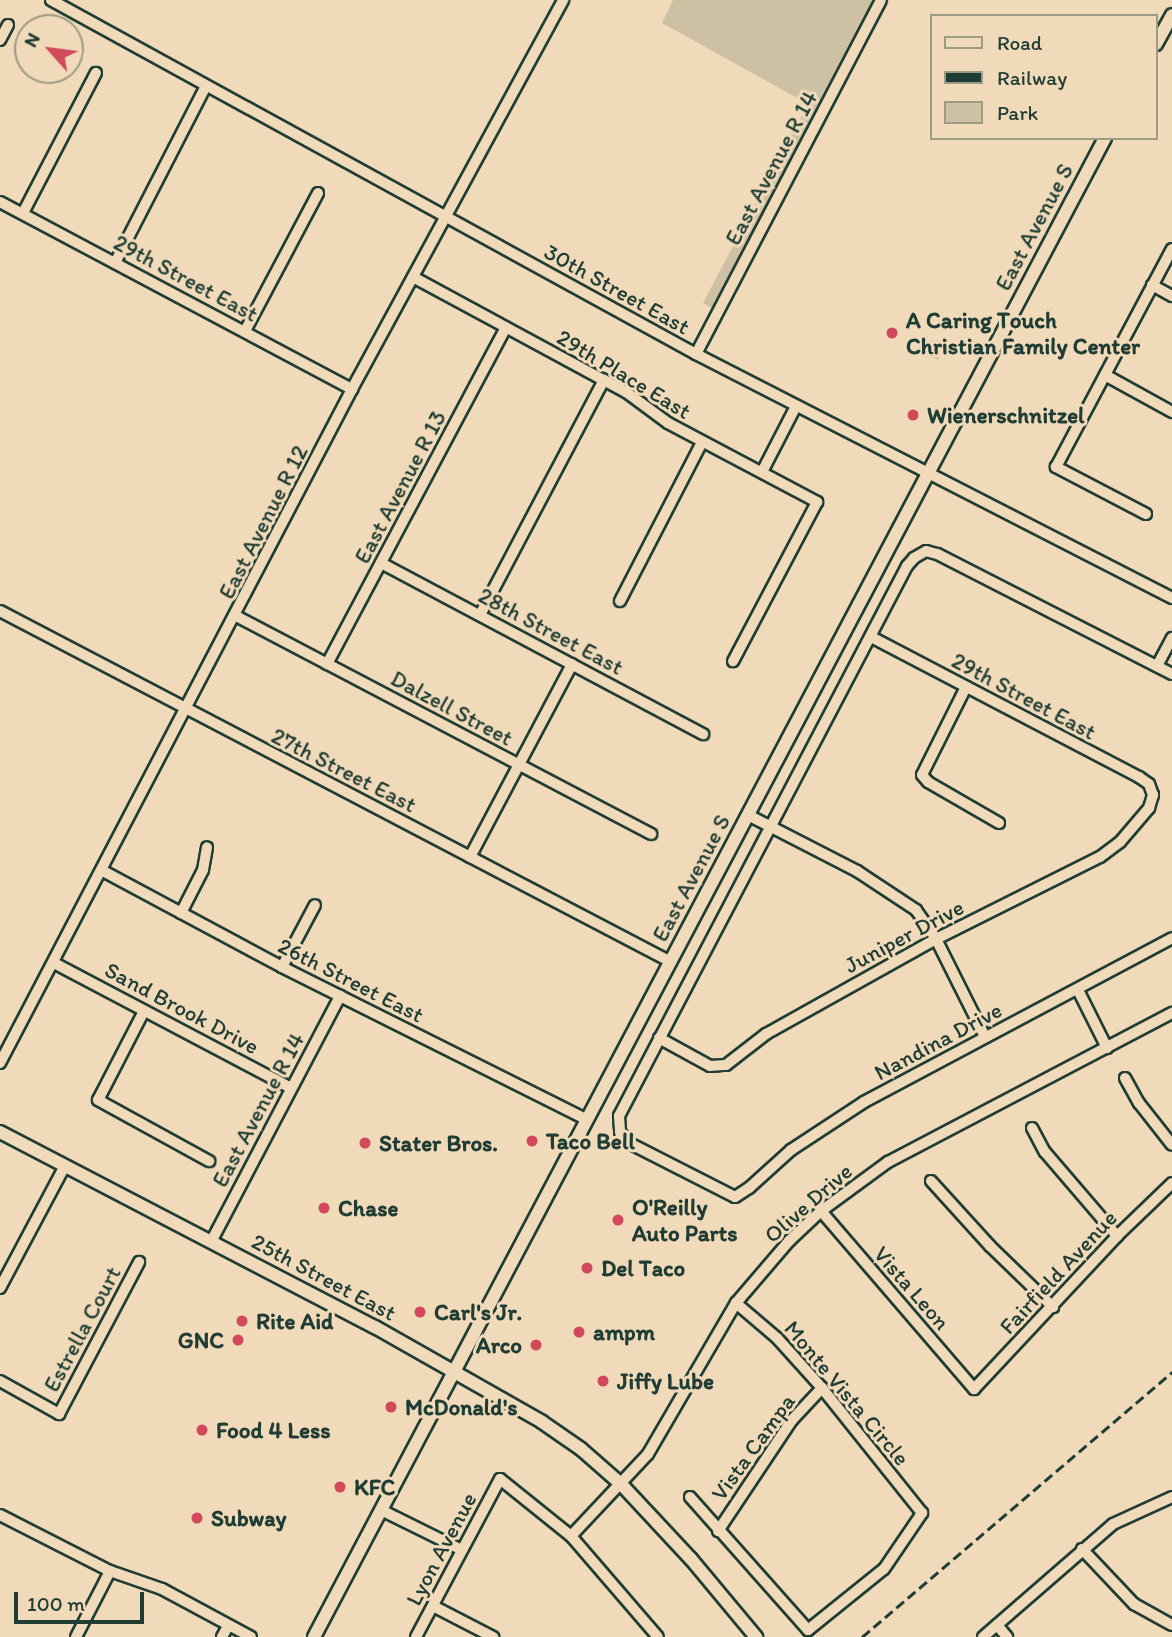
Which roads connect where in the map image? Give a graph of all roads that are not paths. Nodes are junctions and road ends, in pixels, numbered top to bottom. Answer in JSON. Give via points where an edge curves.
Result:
{"nodes":[{"id":1,"x":51,"y":0,"type":"edge"},
{"id":2,"x":563,"y":0,"type":"edge"},
{"id":3,"x":881,"y":0,"type":"edge"},
{"id":4,"x":1172,"y":15,"type":"edge"},
{"id":5,"x":8,"y":25,"type":"dead end"},
{"id":6,"x":0,"y":40,"type":"edge"},
{"id":7,"x":1158,"y":40,"type":"edge"},
{"id":8,"x":96,"y":73,"type":"dead end"},
{"id":9,"x":206,"y":86,"type":"junction"},
{"id":10,"x":1104,"y":140,"type":"edge"},
{"id":11,"x":318,"y":192,"type":"dead end"},
{"id":12,"x":0,"y":202,"type":"edge"},
{"id":13,"x":23,"y":213,"type":"junction"},
{"id":14,"x":446,"y":218,"type":"junction"},
{"id":15,"x":1172,"y":249,"type":"edge"},
{"id":16,"x":116,"y":261,"type":"junction"},
{"id":17,"x":412,"y":278,"type":"junction"},
{"id":18,"x":1152,"y":285,"type":"junction"},
{"id":19,"x":1172,"y":296,"type":"edge"},
{"id":20,"x":506,"y":328,"type":"junction"},
{"id":21,"x":245,"y":331,"type":"junction"},
{"id":22,"x":695,"y":354,"type":"junction"},
{"id":23,"x":1104,"y":375,"type":"junction"},
{"id":24,"x":604,"y":380,"type":"junction"},
{"id":25,"x":352,"y":389,"type":"junction"},
{"id":26,"x":796,"y":406,"type":"junction"},
{"id":27,"x":1172,"y":412,"type":"edge"},
{"id":28,"x":702,"y":442,"type":"junction"},
{"id":29,"x":762,"y":472,"type":"junction"},
{"id":30,"x":927,"y":472,"type":"junction"},
{"id":31,"x":1146,"y":514,"type":"dead end"},
{"id":32,"x":381,"y":563,"type":"junction"},
{"id":33,"x":1172,"y":598,"type":"edge"},
{"id":34,"x":620,"y":601,"type":"dead end"},
{"id":35,"x":0,"y":611,"type":"edge"},
{"id":36,"x":236,"y":615,"type":"junction"},
{"id":37,"x":480,"y":615,"type":"junction"},
{"id":38,"x":871,"y":637,"type":"junction"},
{"id":39,"x":1172,"y":638,"type":"edge"},
{"id":40,"x":733,"y":662,"type":"dead end"},
{"id":41,"x":327,"y":664,"type":"junction"},
{"id":42,"x":572,"y":664,"type":"junction"},
{"id":43,"x":1157,"y":666,"type":"junction"},
{"id":44,"x":1172,"y":674,"type":"edge"},
{"id":45,"x":966,"y":687,"type":"junction"},
{"id":46,"x":187,"y":710,"type":"junction"},
{"id":47,"x":703,"y":734,"type":"dead end"},
{"id":48,"x":519,"y":764,"type":"junction"},
{"id":49,"x":1153,"y":795,"type":"joint"},
{"id":50,"x":748,"y":815,"type":"junction"},
{"id":51,"x":999,"y":823,"type":"dead end"},
{"id":52,"x":770,"y":828,"type":"junction"},
{"id":53,"x":651,"y":834,"type":"dead end"},
{"id":54,"x":207,"y":847,"type":"dead end"},
{"id":55,"x":470,"y":857,"type":"junction"},
{"id":56,"x":103,"y":871,"type":"junction"},
{"id":57,"x":316,"y":905,"type":"dead end"},
{"id":58,"x":181,"y":913,"type":"junction"},
{"id":59,"x":1172,"y":938,"type":"edge"},
{"id":60,"x":936,"y":939,"type":"junction"},
{"id":61,"x":54,"y":962,"type":"junction"},
{"id":62,"x":671,"y":962,"type":"junction"},
{"id":63,"x":282,"y":967,"type":"junction"},
{"id":64,"x":1078,"y":990,"type":"junction"},
{"id":65,"x":340,"y":996,"type":"junction"},
{"id":66,"x":144,"y":1011,"type":"junction"},
{"id":67,"x":1172,"y":1013,"type":"edge"},
{"id":68,"x":985,"y":1037,"type":"junction"},
{"id":69,"x":659,"y":1038,"type":"junction"},
{"id":70,"x":1107,"y":1048,"type":"junction"},
{"id":71,"x":0,"y":1063,"type":"edge"},
{"id":72,"x":1125,"y":1078,"type":"dead end"},
{"id":73,"x":291,"y":1088,"type":"junction"},
{"id":74,"x":585,"y":1119,"type":"junction"},
{"id":75,"x":1032,"y":1128,"type":"dead end"},
{"id":76,"x":0,"y":1132,"type":"edge"},
{"id":77,"x":620,"y":1132,"type":"joint"},
{"id":78,"x":1172,"y":1145,"type":"edge"},
{"id":79,"x":209,"y":1161,"type":"dead end"},
{"id":80,"x":65,"y":1166,"type":"junction"},
{"id":81,"x":931,"y":1181,"type":"dead end"},
{"id":82,"x":1172,"y":1183,"type":"edge"},
{"id":83,"x":821,"y":1211,"type":"junction"},
{"id":84,"x":1117,"y":1236,"type":"junction"},
{"id":85,"x":211,"y":1242,"type":"junction"},
{"id":86,"x":139,"y":1262,"type":"dead end"},
{"id":87,"x":0,"y":1288,"type":"edge"},
{"id":88,"x":736,"y":1303,"type":"junction"},
{"id":89,"x":1053,"y":1307,"type":"junction"},
{"id":90,"x":453,"y":1371,"type":"junction"},
{"id":91,"x":0,"y":1381,"type":"edge"},
{"id":92,"x":822,"y":1388,"type":"junction"},
{"id":93,"x":974,"y":1389,"type":"joint"},
{"id":94,"x":621,"y":1484,"type":"junction"},
{"id":95,"x":690,"y":1497,"type":"dead end"},
{"id":96,"x":1172,"y":1497,"type":"edge"},
{"id":97,"x":381,"y":1510,"type":"junction"},
{"id":98,"x":1,"y":1517,"type":"edge"},
{"id":99,"x":718,"y":1531,"type":"junction"},
{"id":100,"x":570,"y":1536,"type":"junction"},
{"id":101,"x":1082,"y":1549,"type":"junction"},
{"id":102,"x":462,"y":1550,"type":"junction"},
{"id":103,"x":110,"y":1571,"type":"junction"},
{"id":104,"x":433,"y":1606,"type":"junction"},
{"id":105,"x":997,"y":1625,"type":"junction"},
{"id":106,"x":1172,"y":1625,"type":"edge"},
{"id":107,"x":228,"y":1626,"type":"junction"},
{"id":108,"x":76,"y":1637,"type":"edge"},
{"id":109,"x":222,"y":1637,"type":"edge"},
{"id":110,"x":251,"y":1637,"type":"edge"},
{"id":111,"x":314,"y":1637,"type":"edge"},
{"id":112,"x":416,"y":1637,"type":"edge"},
{"id":113,"x":493,"y":1637,"type":"edge"},
{"id":114,"x":658,"y":1637,"type":"edge"},
{"id":115,"x":756,"y":1637,"type":"edge"},
{"id":116,"x":983,"y":1637,"type":"edge"},
{"id":117,"x":1007,"y":1637,"type":"edge"}],
"edges":[{"from":1,"to":9,"type":"street","name":"30th Street East"},
{"from":2,"to":14,"type":"street","name":"East Avenue R 12"},
{"from":3,"to":22,"type":"street","name":"East Avenue R 14"},
{"from":4,"to":7,"type":"main road"},
{"from":5,"to":6,"type":"street"},
{"from":8,"to":13,"type":"street"},
{"from":9,"to":14,"type":"street","name":"30th Street East"},
{"from":9,"to":16,"type":"street"},
{"from":10,"to":30,"type":"main road","name":"East Avenue S"},
{"from":11,"to":21,"type":"street"},
{"from":12,"to":13,"type":"street","name":"29th Street East"},
{"from":13,"to":16,"type":"street","name":"29th Street East"},
{"from":14,"to":17,"type":"street","name":"East Avenue R 12"},
{"from":14,"to":22,"type":"street","name":"30th Street East"},
{"from":15,"to":18,"type":"street"},
{"from":16,"to":21,"type":"street","name":"29th Street East"},
{"from":17,"to":20,"type":"street","name":"29th Place East"},
{"from":17,"to":25,"type":"street","name":"East Avenue R 12"},
{"from":18,"to":19,"type":"street"},
{"from":18,"to":23,"type":"street"},
{"from":20,"to":24,"type":"street","name":"29th Place East"},
{"from":20,"to":32,"type":"street","name":"East Avenue R 13"},
{"from":21,"to":25,"type":"street","name":"29th Street East"},
{"from":22,"to":26,"type":"street","name":"30th Street East"},
{"from":23,"to":27,"type":"street"},
{"from":23,"to":31,"type":"street","via":[[1055,467]]},
{"from":24,"to":28,"type":"street","name":"29th Place East"},
{"from":24,"to":37,"type":"street"},
{"from":25,"to":36,"type":"street","name":"East Avenue R 12"},
{"from":26,"to":29,"type":"street"},
{"from":26,"to":30,"type":"street","name":"30th Street East"},
{"from":28,"to":29,"type":"street","name":"29th Place East"},
{"from":28,"to":34,"type":"street"},
{"from":29,"to":40,"type":"street","name":"29th Place East","via":[[817,502]]},
{"from":30,"to":33,"type":"street","name":"30th Street East"},
{"from":30,"to":50,"type":"main road","name":"East Avenue S"},
{"from":32,"to":37,"type":"street","name":"28th Street East"},
{"from":32,"to":41,"type":"street","name":"East Avenue R 13"},
{"from":35,"to":46,"type":"street","name":"27th Street East"},
{"from":36,"to":41,"type":"street","name":"Dalzell Street"},
{"from":36,"to":46,"type":"street","name":"East Avenue R 12"},
{"from":37,"to":42,"type":"street","name":"28th Street East"},
{"from":38,"to":43,"type":"street","name":"East Avenue S","via":[[907,566],[926,551]]},
{"from":38,"to":45,"type":"street","name":"29th Street East"},
{"from":38,"to":52,"type":"street","name":"East Avenue S"},
{"from":39,"to":43,"type":"street"},
{"from":41,"to":48,"type":"street","name":"Dalzell Street"},
{"from":42,"to":47,"type":"street","name":"28th Street East"},
{"from":42,"to":48,"type":"street"},
{"from":43,"to":44,"type":"street"},
{"from":45,"to":49,"type":"street","name":"29th Street East","via":[[1139,777],[1149,784]]},
{"from":45,"to":51,"type":"street","via":[[922,775]]},
{"from":46,"to":55,"type":"street","name":"27th Street East"},
{"from":46,"to":56,"type":"street","name":"East Avenue R 12"},
{"from":48,"to":53,"type":"street","name":"Dalzell Street"},
{"from":48,"to":55,"type":"street"},
{"from":49,"to":60,"type":"street","name":"Juniper Drive","via":[[1137,824],[1100,857]]},
{"from":50,"to":52,"type":"street"},
{"from":50,"to":62,"type":"main road","name":"East Avenue S"},
{"from":52,"to":60,"type":"street","via":[[900,897],[916,910]]},
{"from":52,"to":69,"type":"street","name":"East Avenue S"},
{"from":54,"to":58,"type":"street","via":[[203,870]]},
{"from":55,"to":62,"type":"street","name":"27th Street East"},
{"from":56,"to":58,"type":"street","name":"26th Street East"},
{"from":56,"to":61,"type":"street","name":"East Avenue R 12"},
{"from":57,"to":63,"type":"street"},
{"from":58,"to":63,"type":"street","name":"26th Street East"},
{"from":59,"to":64,"type":"street","name":"Nandina Drive"},
{"from":60,"to":68,"type":"street"},
{"from":60,"to":69,"type":"street","name":"Juniper Drive","via":[[766,1034],[726,1065],[710,1066]]},
{"from":61,"to":66,"type":"street","name":"Sand Brook Drive"},
{"from":61,"to":71,"type":"street","name":"East Avenue R 12"},
{"from":62,"to":74,"type":"main road","name":"East Avenue S"},
{"from":63,"to":65,"type":"street","name":"26th Street East"},
{"from":64,"to":68,"type":"street","name":"Nandina Drive"},
{"from":64,"to":70,"type":"street"},
{"from":65,"to":73,"type":"street","name":"East Avenue R 14"},
{"from":65,"to":74,"type":"street","name":"26th Street East"},
{"from":66,"to":73,"type":"street","name":"Sand Brook Drive"},
{"from":66,"to":79,"type":"street","via":[[98,1100]]},
{"from":67,"to":70,"type":"street","name":"Olive Drive"},
{"from":68,"to":77,"type":"street","name":"Nandina Drive","via":[[821,1128],[735,1197],[629,1143]]},
{"from":69,"to":77,"type":"street","name":"East Avenue S","via":[[619,1116]]},
{"from":70,"to":83,"type":"street","name":"Olive Drive","via":[[888,1161]]},
{"from":72,"to":78,"type":"street"},
{"from":73,"to":85,"type":"street","name":"East Avenue R 14"},
{"from":74,"to":90,"type":"main road","name":"East Avenue S"},
{"from":75,"to":84,"type":"street","via":[[1045,1152]]},
{"from":76,"to":80,"type":"main road","name":"25th Street East"},
{"from":80,"to":85,"type":"main road","name":"25th Street East"},
{"from":80,"to":87,"type":"street"},
{"from":81,"to":89,"type":"street"},
{"from":82,"to":84,"type":"street","name":"Fairfield Avenue"},
{"from":83,"to":88,"type":"street","name":"Olive Drive"},
{"from":83,"to":93,"type":"street","name":"Vista Leon"},
{"from":84,"to":89,"type":"street","name":"Fairfield Avenue"},
{"from":85,"to":90,"type":"main road","name":"25th Street East"},
{"from":86,"to":91,"type":"street","name":"Estrella Court","via":[[59,1414]]},
{"from":88,"to":92,"type":"street","name":"Monte Vista Circle","via":[[777,1338]]},
{"from":88,"to":94,"type":"street","name":"Olive Drive","via":[[665,1429]]},
{"from":89,"to":93,"type":"street","name":"Fairfield Avenue"},
{"from":90,"to":94,"type":"main road","name":"25th Street East","via":[[542,1422]]},
{"from":90,"to":97,"type":"main road","name":"East Avenue S"},
{"from":92,"to":99,"type":"street","name":"Vista Campa","via":[[792,1420]]},
{"from":92,"to":99,"type":"street","name":"Monte Vista Circle","via":[[922,1513],[884,1569],[808,1630]]},
{"from":94,"to":100,"type":"street","name":"Olive Drive"},
{"from":94,"to":115,"type":"main road","name":"25th Street East"},
{"from":95,"to":99,"type":"street"},
{"from":96,"to":101,"type":"street","via":[[1113,1524]]},
{"from":97,"to":102,"type":"street"},
{"from":97,"to":111,"type":"main road","name":"East Avenue S"},
{"from":98,"to":103,"type":"street"},
{"from":100,"to":102,"type":"street","name":"Lyon Avenue","via":[[500,1479]]},
{"from":100,"to":114,"type":"street"},
{"from":101,"to":105,"type":"street"},
{"from":101,"to":106,"type":"street","via":[[1134,1604]]},
{"from":102,"to":104,"type":"street","name":"Lyon Avenue"},
{"from":103,"to":107,"type":"street","via":[[162,1589]]},
{"from":103,"to":108,"type":"street"},
{"from":104,"to":112,"type":"street","name":"Lyon Avenue"},
{"from":104,"to":113,"type":"street"},
{"from":105,"to":116,"type":"street"},
{"from":105,"to":117,"type":"street"},
{"from":107,"to":109,"type":"street"},
{"from":107,"to":110,"type":"street"}]}
